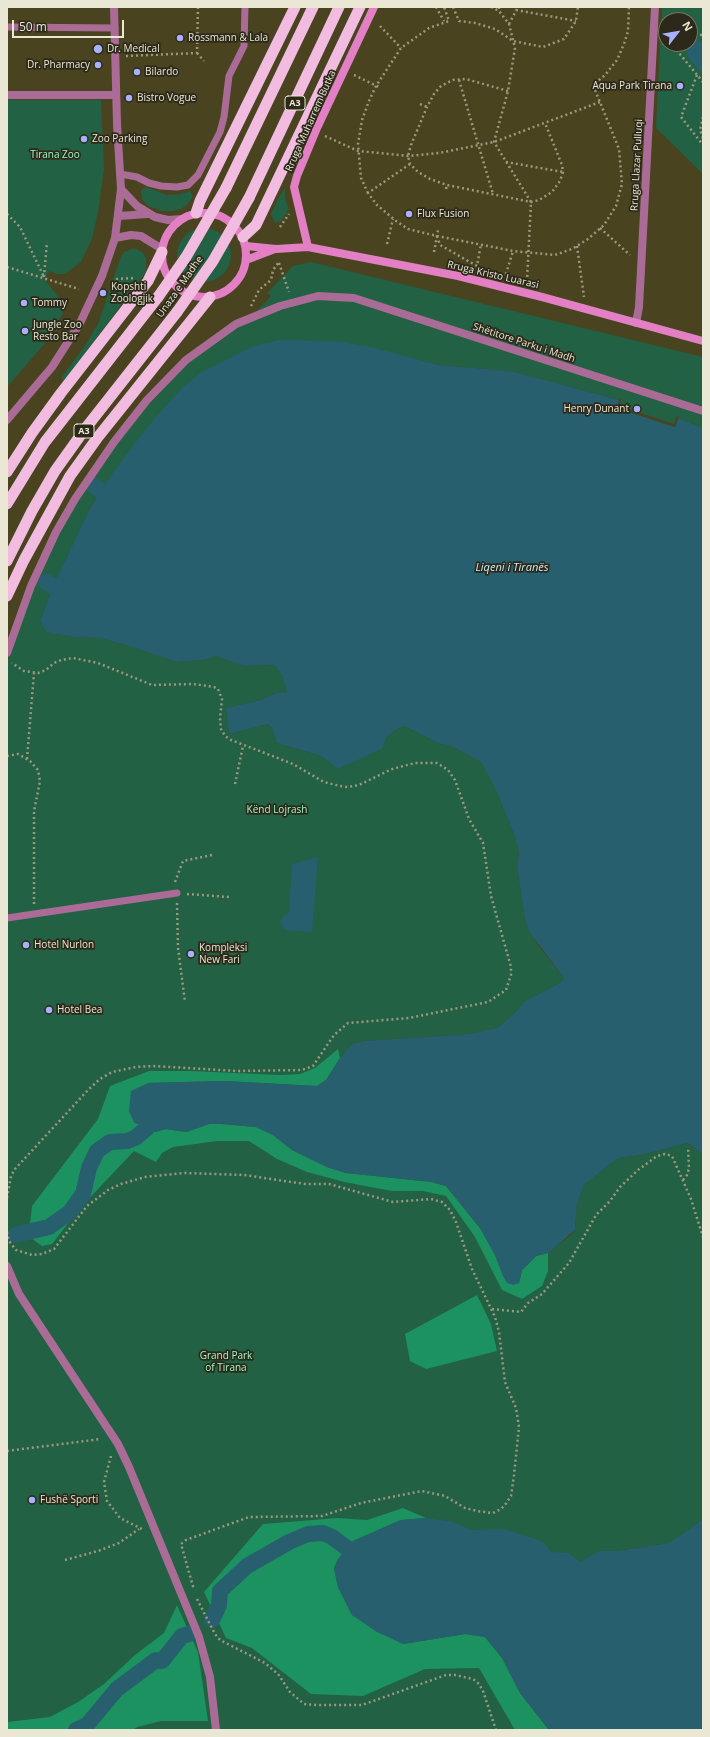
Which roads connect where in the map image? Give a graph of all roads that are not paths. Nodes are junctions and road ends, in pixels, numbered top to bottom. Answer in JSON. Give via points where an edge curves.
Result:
{"nodes":[{"id":1,"x":114,"y":7,"type":"edge"},
{"id":2,"x":246,"y":7,"type":"edge"},
{"id":3,"x":295,"y":7,"type":"edge"},
{"id":4,"x":313,"y":7,"type":"edge"},
{"id":5,"x":339,"y":7,"type":"edge"},
{"id":6,"x":360,"y":7,"type":"edge"},
{"id":7,"x":374,"y":7,"type":"edge"},
{"id":8,"x":655,"y":7,"type":"edge"},
{"id":9,"x":7,"y":27,"type":"edge"},
{"id":10,"x":115,"y":28,"type":"junction"},
{"id":11,"x":7,"y":95,"type":"edge"},
{"id":12,"x":116,"y":95,"type":"junction"},
{"id":13,"x":120,"y":174,"type":"junction"},
{"id":14,"x":121,"y":189,"type":"junction"},
{"id":15,"x":196,"y":213,"type":"junction"},
{"id":16,"x":148,"y":214,"type":"junction"},
{"id":17,"x":182,"y":219,"type":"junction"},
{"id":18,"x":118,"y":220,"type":"junction"},
{"id":19,"x":141,"y":236,"type":"junction"},
{"id":20,"x":115,"y":238,"type":"junction"},
{"id":21,"x":244,"y":242,"type":"junction"},
{"id":22,"x":308,"y":247,"type":"junction"},
{"id":23,"x":276,"y":249,"type":"junction"},
{"id":24,"x":162,"y":251,"type":"junction"},
{"id":25,"x":246,"y":260,"type":"junction"},
{"id":26,"x":210,"y":296,"type":"junction"},
{"id":27,"x":636,"y":323,"type":"junction"},
{"id":28,"x":703,"y":341,"type":"edge"},
{"id":29,"x":703,"y":411,"type":"edge"},
{"id":30,"x":7,"y":420,"type":"edge"},
{"id":31,"x":7,"y":472,"type":"edge"},
{"id":32,"x":7,"y":504,"type":"edge"},
{"id":33,"x":7,"y":561,"type":"edge"},
{"id":34,"x":7,"y":596,"type":"edge"},
{"id":35,"x":7,"y":653,"type":"edge"},
{"id":36,"x":174,"y":894,"type":"road end"},
{"id":37,"x":7,"y":918,"type":"edge"},
{"id":38,"x":7,"y":1266,"type":"edge"},
{"id":39,"x":216,"y":1730,"type":"edge"}],
"edges":[{"from":1,"to":10,"type":"street"},
{"from":2,"to":13,"type":"lane","via":[[244,46],[229,76],[220,132],[198,175],[188,184],[177,187],[161,186],[149,183],[138,176]]},
{"from":3,"to":15,"type":"highway"},
{"from":4,"to":32,"type":"highway","name":"Unaza e Madhe","number":"A3","bridge":true,"via":[[226,188],[186,257],[58,425],[28,467]]},
{"from":5,"to":33,"type":"highway","name":"Unaza e Madhe","number":"A3","bridge":true,"via":[[249,198],[213,261],[178,312],[55,471]]},
{"from":6,"to":21,"type":"highway","via":[[256,225]]},
{"from":7,"to":22,"type":"main road","name":"Rruga Muharrem Butka","via":[[297,176],[294,187]]},
{"from":8,"to":27,"type":"street","name":"Rruga Llazar Pulluqi","via":[[639,307]]},
{"from":9,"to":10,"type":"lane"},
{"from":10,"to":12,"type":"street"},
{"from":11,"to":12,"type":"street"},
{"from":12,"to":13,"type":"street"},
{"from":13,"to":14,"type":"street"},
{"from":14,"to":16,"type":"street"},
{"from":14,"to":18,"type":"street"},
{"from":15,"to":17,"type":"main road"},
{"from":15,"to":21,"type":"main road","via":[[224,217],[235,225]]},
{"from":16,"to":17,"type":"street","via":[[162,219]]},
{"from":16,"to":18,"type":"street"},
{"from":17,"to":24,"type":"main road","via":[[168,233]]},
{"from":18,"to":19,"type":"street"},
{"from":18,"to":20,"type":"street"},
{"from":19,"to":20,"type":"street"},
{"from":19,"to":24,"type":"street"},
{"from":20,"to":30,"type":"street","via":[[102,276],[80,323],[52,367]]},
{"from":21,"to":23,"type":"main road","name":"Rruga Kristo Luarasi"},
{"from":21,"to":25,"type":"main road"},
{"from":22,"to":23,"type":"main road","name":"Rruga Kristo Luarasi"},
{"from":22,"to":27,"type":"main road","name":"Rruga Kristo Luarasi","via":[[458,276]]},
{"from":23,"to":25,"type":"main road","name":"Rruga Kristo Luarasi"},
{"from":24,"to":26,"type":"main road","via":[[166,272],[174,284],[191,294]]},
{"from":24,"to":31,"type":"highway","via":[[148,281],[61,393]]},
{"from":25,"to":26,"type":"main road","via":[[242,274],[232,286],[220,294]]},
{"from":26,"to":34,"type":"highway","via":[[70,476]]},
{"from":27,"to":28,"type":"main road","name":"Rruga Kristo Luarasi"},
{"from":29,"to":35,"type":"street","name":"Shëtitore Parku i Madh","via":[[368,302],[339,296],[308,298],[280,306],[225,331],[198,350],[159,387],[114,442],[56,532],[31,586]]},
{"from":36,"to":37,"type":"lane"},
{"from":38,"to":39,"type":"street","via":[[19,1294],[116,1440],[199,1637],[210,1677]]}]}
